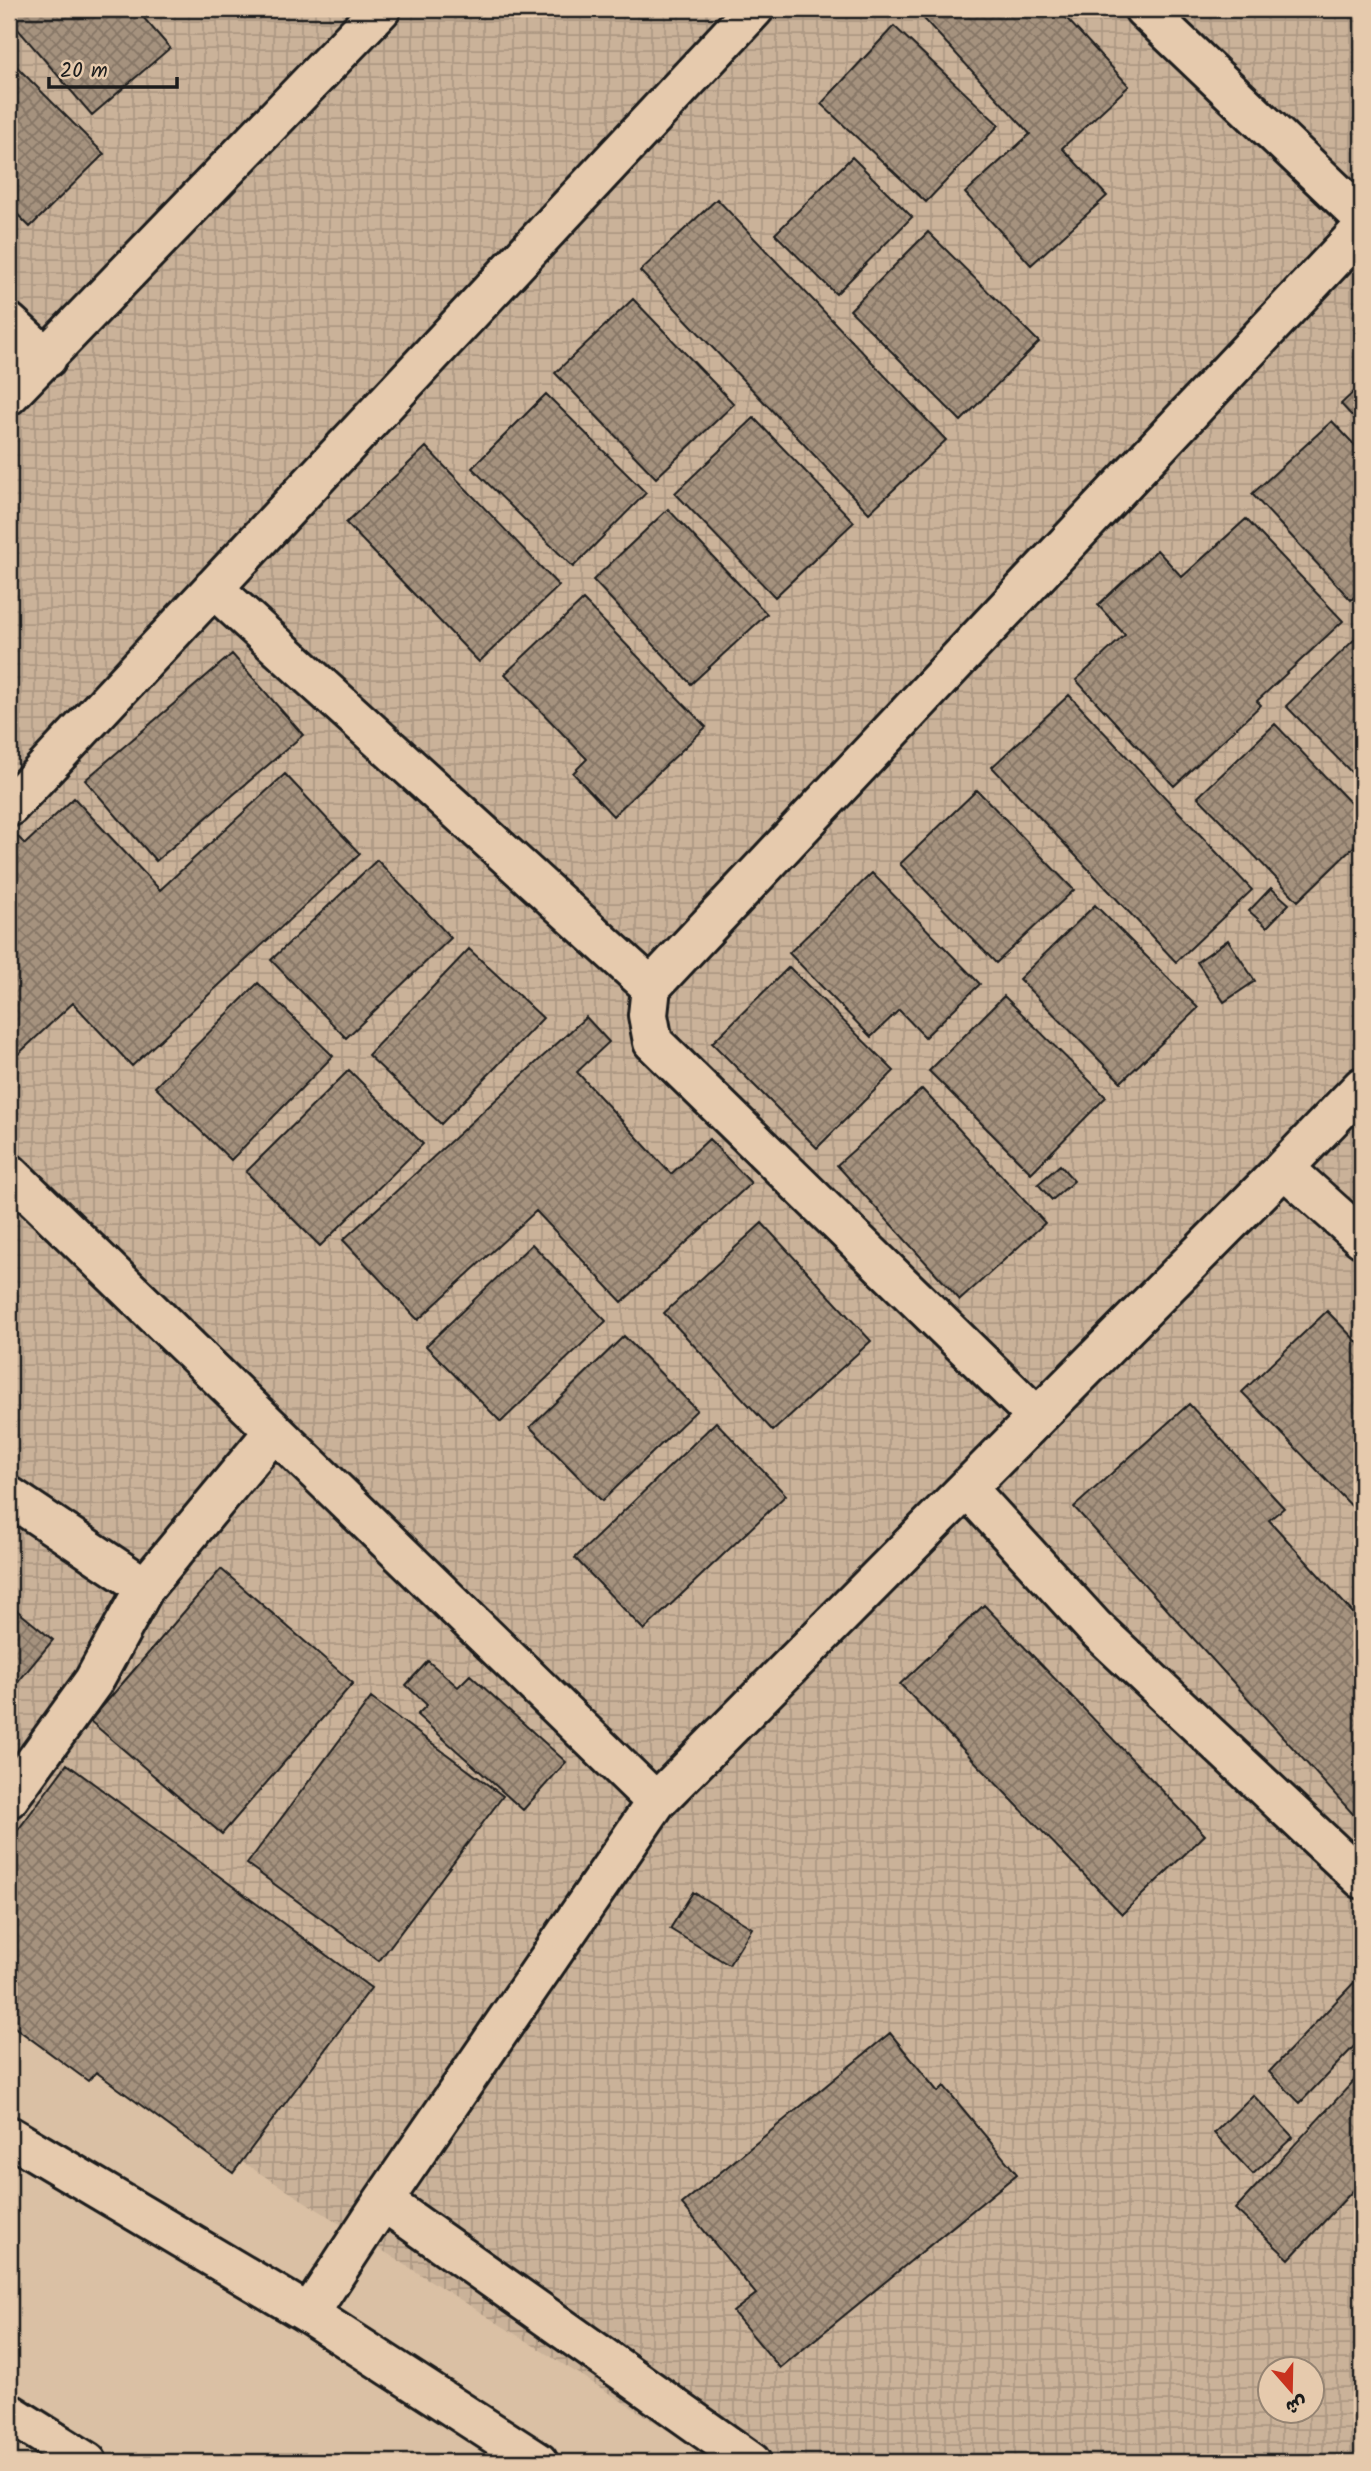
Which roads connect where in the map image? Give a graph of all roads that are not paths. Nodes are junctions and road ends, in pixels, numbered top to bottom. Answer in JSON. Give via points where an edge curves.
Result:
{"nodes":[{"id":1,"x":381,"y":9,"type":"edge"},
{"id":2,"x":754,"y":9,"type":"edge"},
{"id":3,"x":1144,"y":9,"type":"edge"},
{"id":4,"x":1362,"y":217,"type":"edge"},
{"id":5,"x":1362,"y":229,"type":"edge"},
{"id":6,"x":9,"y":324,"type":"edge"},
{"id":7,"x":47,"y":358,"type":"junction"},
{"id":8,"x":9,"y":395,"type":"edge"},
{"id":9,"x":212,"y":588,"type":"junction"},
{"id":10,"x":9,"y":807,"type":"edge"},
{"id":11,"x":651,"y":987,"type":"junction"},
{"id":12,"x":1362,"y":1087,"type":"edge"},
{"id":13,"x":1283,"y":1168,"type":"junction"},
{"id":14,"x":9,"y":1173,"type":"edge"},
{"id":15,"x":1362,"y":1238,"type":"edge"},
{"id":16,"x":1037,"y":1417,"type":"junction"},
{"id":17,"x":274,"y":1431,"type":"junction"},
{"id":18,"x":967,"y":1488,"type":"junction"},
{"id":19,"x":9,"y":1496,"type":"edge"},
{"id":20,"x":145,"y":1587,"type":"junction"},
{"id":21,"x":9,"y":1798,"type":"edge"},
{"id":22,"x":656,"y":1802,"type":"junction"},
{"id":23,"x":1362,"y":1879,"type":"edge"},
{"id":24,"x":9,"y":2136,"type":"edge"},
{"id":25,"x":383,"y":2202,"type":"junction"},
{"id":26,"x":309,"y":2314,"type":"junction"},
{"id":27,"x":9,"y":2413,"type":"edge"},
{"id":28,"x":86,"y":2462,"type":"edge"},
{"id":29,"x":538,"y":2462,"type":"edge"},
{"id":30,"x":751,"y":2462,"type":"edge"}],
"edges":[{"from":1,"to":7,"type":"street"},
{"from":2,"to":9,"type":"street"},
{"from":3,"to":4,"type":"street"},
{"from":5,"to":11,"type":"street"},
{"from":6,"to":7,"type":"street"},
{"from":7,"to":8,"type":"street"},
{"from":9,"to":10,"type":"street"},
{"from":9,"to":11,"type":"street"},
{"from":11,"to":16,"type":"street","via":[[648,1015],[653,1042]]},
{"from":12,"to":13,"type":"street"},
{"from":13,"to":15,"type":"street"},
{"from":13,"to":16,"type":"street"},
{"from":14,"to":17,"type":"street"},
{"from":16,"to":18,"type":"street"},
{"from":17,"to":20,"type":"street"},
{"from":17,"to":22,"type":"street"},
{"from":18,"to":22,"type":"street"},
{"from":18,"to":23,"type":"street","via":[[1094,1627]]},
{"from":19,"to":20,"type":"street"},
{"from":20,"to":21,"type":"street","via":[[93,1682]]},
{"from":22,"to":25,"type":"street"},
{"from":24,"to":26,"type":"street"},
{"from":25,"to":26,"type":"street"},
{"from":25,"to":30,"type":"street"},
{"from":26,"to":29,"type":"street"},
{"from":27,"to":28,"type":"street"}]}
